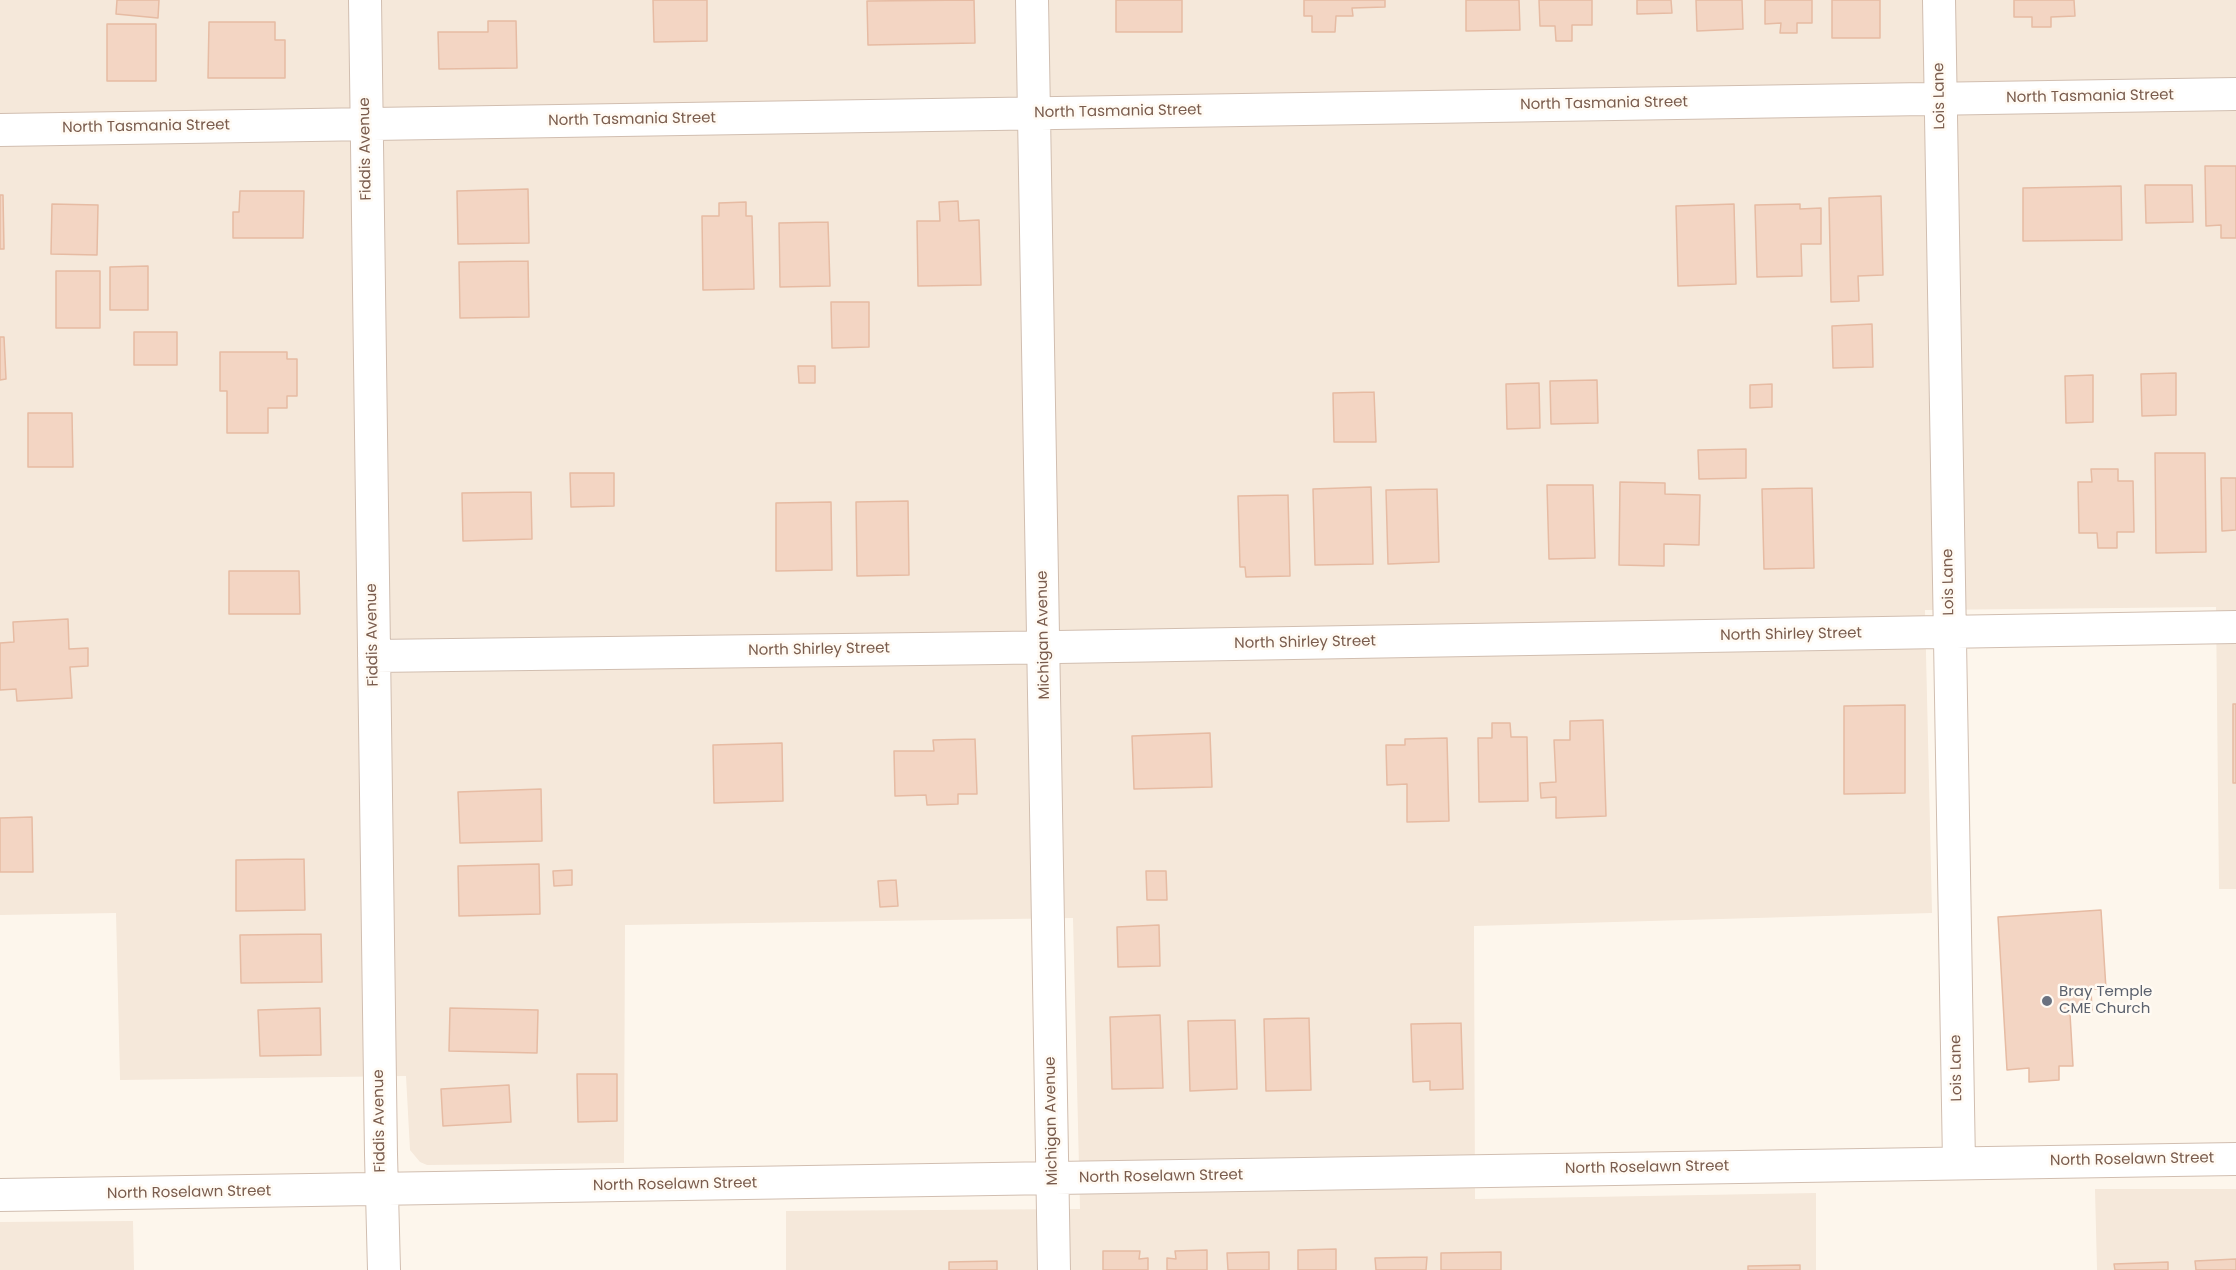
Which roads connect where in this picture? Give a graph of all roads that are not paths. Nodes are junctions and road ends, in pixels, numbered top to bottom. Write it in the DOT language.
graph roads {
  1 [pos="365,0"];
  2 [pos="1032,0"];
  3 [pos="1939,0"];
  4 [pos="2236,94"];
  5 [pos="1941,99"];
  6 [pos="1034,113"];
  7 [pos="366,124"];
  8 [pos="0,130"];
  9 [pos="2236,627"];
  10 [pos="1949,632"];
  11 [pos="1044,647"];
  12 [pos="374,656"];
  13 [pos="2236,1159"];
  14 [pos="1959,1163"];
  15 [pos="1053,1178"];
  16 [pos="381,1190"];
  17 [pos="0,1195"];
  18 [pos="384,1270"];
  19 [pos="1054,1270"];
  1 -- 7 [label="street, Fiddis Avenue"];
  2 -- 6 [label="street, Michigan Avenue"];
  3 -- 5 [label="street, Lois Lane"];
  4 -- 5 [label="street, North Tasmania Street"];
  5 -- 6 [label="street, North Tasmania Street"];
  5 -- 10 [label="street, Lois Lane"];
  6 -- 7 [label="street, North Tasmania Street"];
  6 -- 11 [label="street, Michigan Avenue"];
  7 -- 8 [label="street, North Tasmania Street"];
  7 -- 12 [label="street, Fiddis Avenue"];
  9 -- 10 [label="street, North Shirley Street"];
  10 -- 11 [label="street, North Shirley Street"];
  10 -- 14 [label="street, Lois Lane"];
  11 -- 12 [label="street, North Shirley Street"];
  11 -- 15 [label="street, Michigan Avenue"];
  12 -- 16 [label="street, Fiddis Avenue"];
  13 -- 14 [label="street, North Roselawn Street"];
  14 -- 15 [label="street, North Roselawn Street"];
  15 -- 16 [label="street, North Roselawn Street"];
  15 -- 19 [label="street, Michigan Avenue"];
  16 -- 17 [label="street, North Roselawn Street"];
  16 -- 18 [label="street, Fiddis Avenue"];
}
